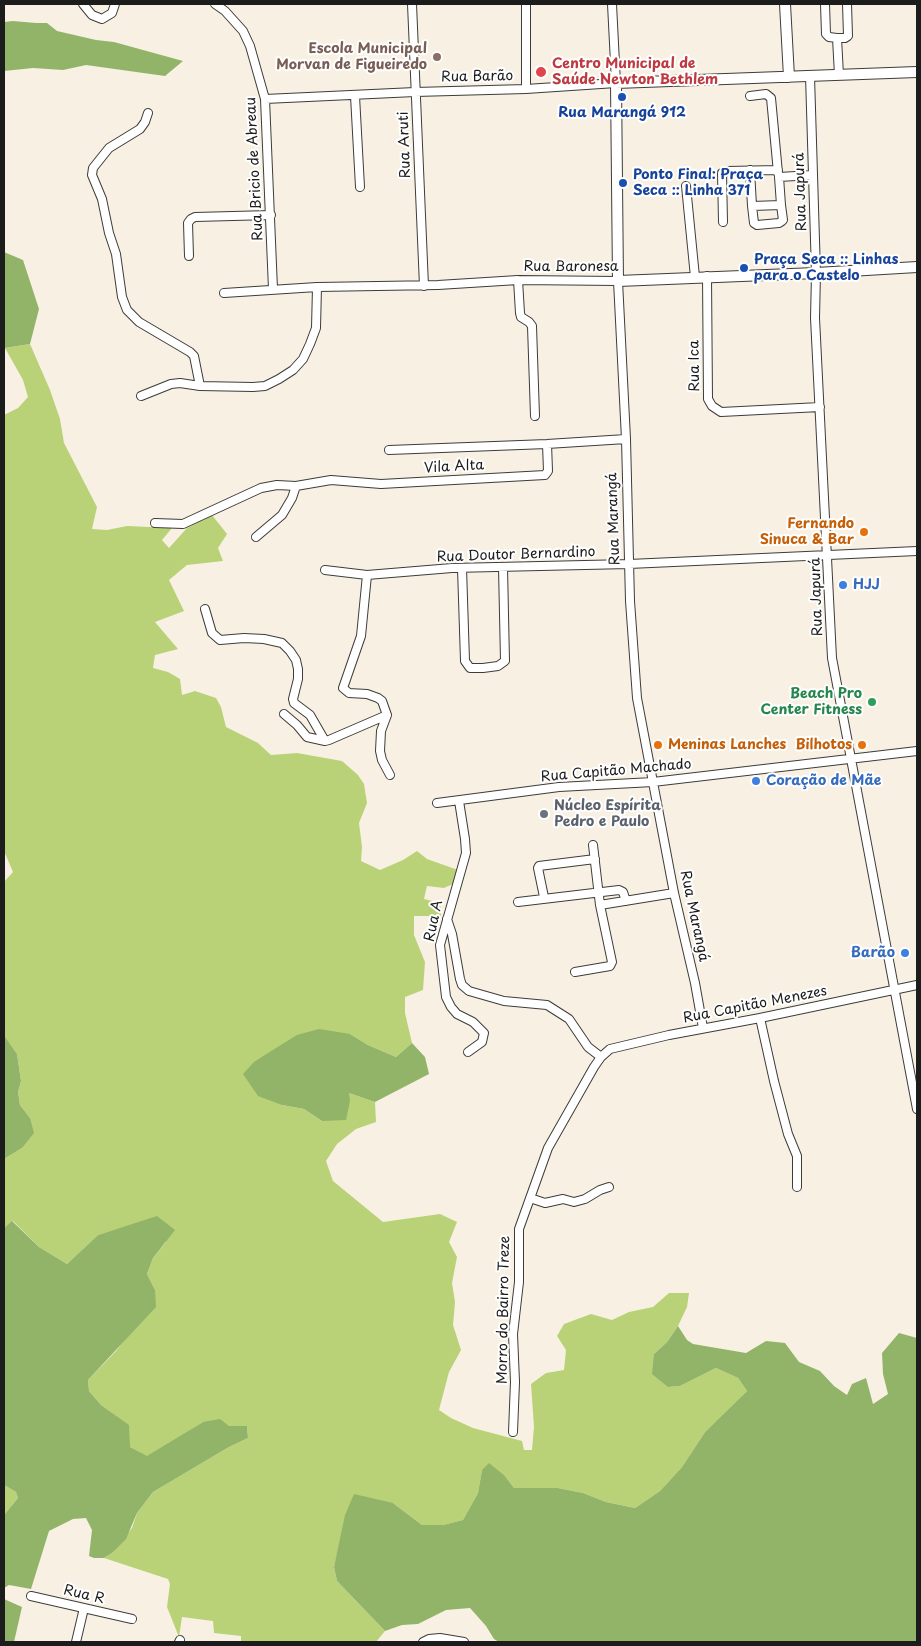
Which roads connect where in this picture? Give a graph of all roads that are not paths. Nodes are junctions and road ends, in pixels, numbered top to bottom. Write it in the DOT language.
graph roads {
  1 [pos="115,4"];
  2 [pos="215,4"];
  3 [pos="412,4"];
  4 [pos="526,4"];
  5 [pos="612,4"];
  6 [pos="785,4"];
  7 [pos="825,4"];
  8 [pos="847,4"];
  9 [pos="85,6"];
  10 [pos="836,38"];
  11 [pos="917,72"];
  12 [pos="839,75"];
  13 [pos="810,76"];
  14 [pos="789,77"];
  15 [pos="616,83"];
  16 [pos="526,89"];
  17 [pos="415,92"];
  18 [pos="355,96"];
  19 [pos="750,96"];
  20 [pos="266,99"];
  21 [pos="148,113"];
  22 [pos="750,170"];
  23 [pos="778,173"];
  24 [pos="813,175"];
  25 [pos="686,186"];
  26 [pos="360,187"];
  27 [pos="781,205"];
  28 [pos="752,206"];
  29 [pos="271,215"];
  30 [pos="723,222"];
  31 [pos="188,256"];
  32 [pos="917,267"];
  33 [pos="816,273"];
  34 [pos="707,276"];
  35 [pos="695,277"];
  36 [pos="518,280"];
  37 [pos="618,281"];
  38 [pos="424,286"];
  39 [pos="317,287"];
  40 [pos="273,289"];
  41 [pos="224,293"];
  42 [pos="200,386"];
  43 [pos="142,396"];
  44 [pos="820,407"];
  45 [pos="535,416"];
  46 [pos="626,439"];
  47 [pos="547,444"];
  48 [pos="389,450"];
  49 [pos="296,486"];
  50 [pos="155,523"];
  51 [pos="256,538"];
  52 [pos="917,551"];
  53 [pos="828,555"];
  54 [pos="629,564"];
  55 [pos="503,567"];
  56 [pos="462,568"];
  57 [pos="325,570"];
  58 [pos="367,575"];
  59 [pos="205,609"];
  60 [pos="284,714"];
  61 [pos="387,715"];
  62 [pos="325,741"];
  63 [pos="917,752"];
  64 [pos="851,758"];
  65 [pos="390,775"];
  66 [pos="653,782"];
  67 [pos="459,802"];
  68 [pos="436,803"];
  69 [pos="593,845"];
  70 [pos="595,859"];
  71 [pos="598,892"];
  72 [pos="674,893"];
  73 [pos="544,897"];
  74 [pos="626,900"];
  75 [pos="518,902"];
  76 [pos="600,905"];
  77 [pos="447,919"];
  78 [pos="575,972"];
  79 [pos="917,985"];
  80 [pos="894,990"];
  81 [pos="760,1018"];
  82 [pos="703,1028"];
  83 [pos="468,1052"];
  84 [pos="601,1057"];
  85 [pos="917,1106"];
  86 [pos="609,1187"];
  87 [pos="797,1188"];
  88 [pos="530,1198"];
  89 [pos="513,1432"];
  90 [pos="31,1596"];
  91 [pos="84,1608"];
  92 [pos="132,1619"];
  93 [pos="76,1642"];
  94 [pos="423,1642"];
  95 [pos="464,1642"];
  1 -- 9 [label="street"];
  2 -- 20 [label="street, Rua Bricio de Abreau"];
  3 -- 17 [label="street, Rua Aruti"];
  4 -- 16 [label="street"];
  5 -- 15 [label="street, Rua Marangá"];
  6 -- 14 [label="street"];
  7 -- 10 [label="street"];
  8 -- 10 [label="street"];
  10 -- 12 [label="street"];
  11 -- 12 [label="street, Rua Barão"];
  12 -- 13 [label="street, Rua Barão"];
  13 -- 14 [label="street, Rua Barão"];
  13 -- 24 [label="street, Rua Japurá"];
  14 -- 15 [label="street, Rua Barão"];
  15 -- 16 [label="street, Rua Barão"];
  15 -- 37 [label="street, Rua Marangá"];
  16 -- 17 [label="street, Rua Barão"];
  17 -- 18 [label="street, Rua Barão"];
  17 -- 38 [label="street, Rua Aruti"];
  18 -- 20 [label="street, Rua Barão"];
  18 -- 26 [label="street"];
  19 -- 23 [label="street"];
  20 -- 29 [label="street, Rua Bricio de Abreau"];
  21 -- 42 [label="street"];
  22 -- 23 [label="street"];
  22 -- 28 [label="street"];
  22 -- 30 [label="street"];
  23 -- 24 [label="street"];
  23 -- 27 [label="street"];
  24 -- 33 [label="street, Rua Japurá"];
  25 -- 35 [label="street"];
  27 -- 28 [label="street"];
  27 -- 28 [label="street"];
  29 -- 31 [label="street"];
  29 -- 40 [label="street, Rua Bricio de Abreau"];
  32 -- 33 [label="street, Rua Baronesa"];
  33 -- 34 [label="street, Rua Baronesa"];
  33 -- 44 [label="street, Rua Japurá"];
  34 -- 35 [label="street, Rua Baronesa"];
  34 -- 44 [label="street, Rua Ica"];
  35 -- 37 [label="street, Rua Baronesa"];
  36 -- 37 [label="street, Rua Baronesa"];
  36 -- 38 [label="street, Rua Baronesa"];
  36 -- 45 [label="street"];
  37 -- 46 [label="street, Rua Marangá"];
  38 -- 39 [label="street, Rua Baronesa"];
  39 -- 40 [label="street, Rua Baronesa"];
  39 -- 42 [label="street"];
  40 -- 41 [label="street, Rua Baronesa"];
  42 -- 43 [label="street"];
  44 -- 53 [label="street, Rua Japurá"];
  46 -- 47 [label="street, Vila Alta"];
  46 -- 54 [label="street, Rua Marangá"];
  47 -- 48 [label="street, Vila Alta"];
  47 -- 49 [label="street, Vila Alta"];
  49 -- 50 [label="street"];
  49 -- 51 [label="street"];
  52 -- 53 [label="street, Rua Doutor Bernardino"];
  53 -- 54 [label="street, Rua Doutor Bernardino"];
  53 -- 64 [label="street, Rua Japurá"];
  54 -- 55 [label="street, Rua Doutor Bernardino"];
  54 -- 66 [label="street, Rua Marangá"];
  55 -- 56 [label="street, Rua Doutor Bernardino"];
  55 -- 56 [label="street"];
  56 -- 58 [label="street, Rua Doutor Bernardino"];
  57 -- 58 [label="street, Rua Doutor Bernardino"];
  58 -- 61 [label="street"];
  59 -- 62 [label="street"];
  60 -- 62 [label="street"];
  61 -- 62 [label="street"];
  61 -- 65 [label="street"];
  63 -- 64 [label="street, Rua Capitão Machado"];
  64 -- 66 [label="street, Rua Capitão Machado"];
  64 -- 80 [label="street, Rua Japurá"];
  66 -- 67 [label="street, Rua Capitão Machado"];
  66 -- 72 [label="street, Rua Marangá"];
  67 -- 68 [label="street, Rua Capitão Machado"];
  67 -- 77 [label="street, Rua A"];
  69 -- 70 [label="street"];
  70 -- 71 [label="street"];
  70 -- 73 [label="street"];
  71 -- 73 [label="street"];
  71 -- 74 [label="street"];
  71 -- 76 [label="street"];
  72 -- 74 [label="street"];
  72 -- 82 [label="street, Rua Marangá"];
  73 -- 75 [label="street"];
  74 -- 76 [label="street"];
  76 -- 78 [label="street"];
  77 -- 83 [label="street, Rua A"];
  77 -- 84 [label="street"];
  79 -- 80 [label="street, Rua Capitão Menezes"];
  80 -- 81 [label="street, Rua Capitão Menezes"];
  80 -- 85 [label="street, Rua Japurá"];
  81 -- 82 [label="street, Rua Capitão Menezes"];
  81 -- 87 [label="street"];
  82 -- 84 [label="street, Rua Capitão Menezes"];
  84 -- 88 [label="street, Morro do Bairro Treze"];
  86 -- 88 [label="street"];
  88 -- 89 [label="street, Morro do Bairro Treze"];
  90 -- 91 [label="street, Rua R"];
  91 -- 92 [label="street, Rua R"];
  91 -- 93 [label="street"];
  94 -- 95 [label="street"];
}
